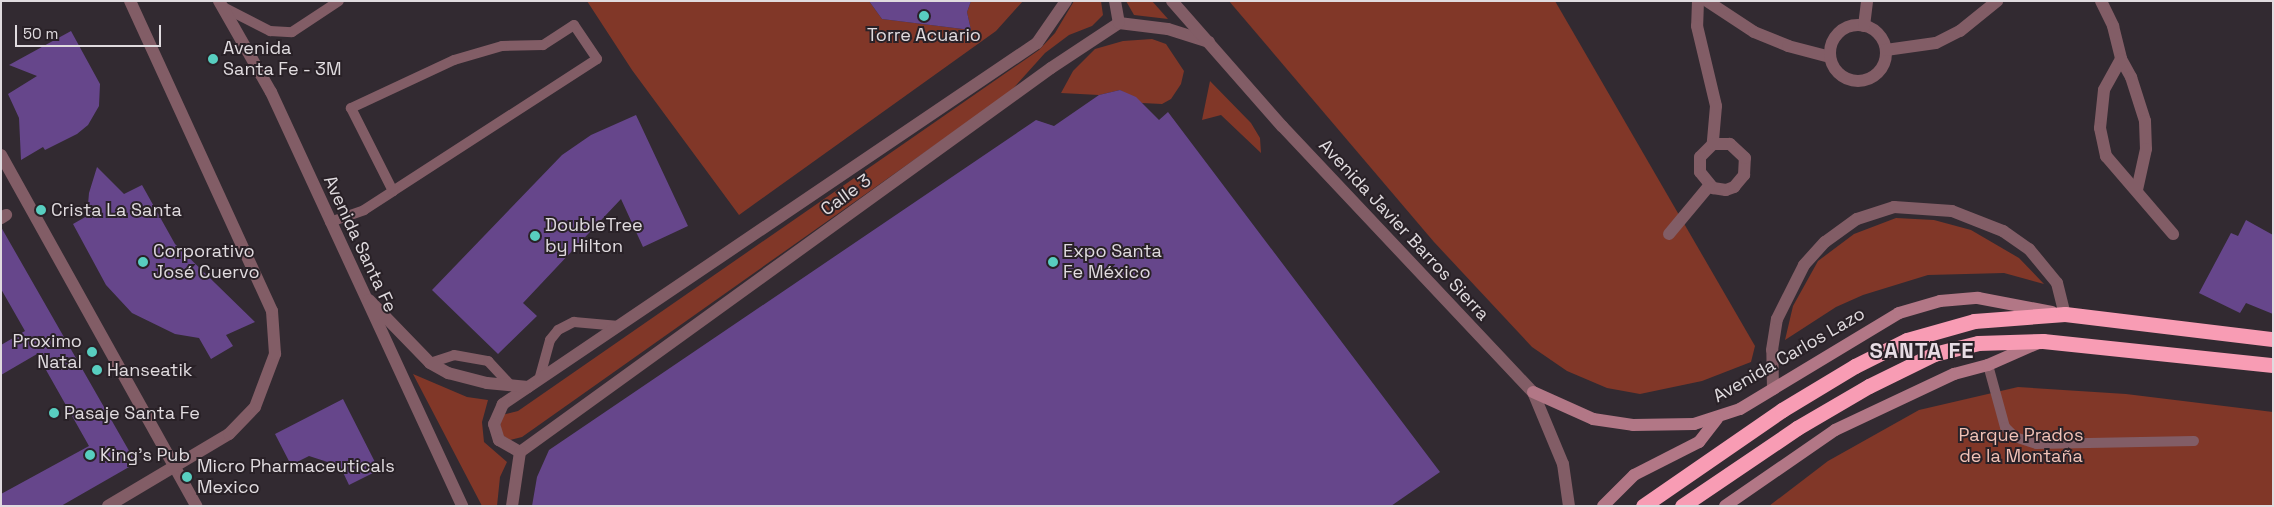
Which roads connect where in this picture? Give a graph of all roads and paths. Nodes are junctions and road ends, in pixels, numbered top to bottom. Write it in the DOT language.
graph roads {
  1 [pos="130,1"];
  2 [pos="339,1"];
  3 [pos="1066,1"];
  4 [pos="1115,1"];
  5 [pos="1172,1"];
  6 [pos="1698,1"];
  7 [pos="1707,1"];
  8 [pos="1867,1"];
  9 [pos="1997,1"];
  10 [pos="2101,1"];
  11 [pos="220,4"];
  12 [pos="1119,23"];
  13 [pos="1864,26"];
  14 [pos="1208,42"];
  15 [pos="1886,50"];
  16 [pos="1830,57"];
  17 [pos="2121,59"];
  18 [pos="1713,144"];
  19 [pos="1,155"];
  20 [pos="1709,186"];
  21 [pos="2137,190"];
  22 [pos="393,191"];
  23 [pos="330,222"];
  24 [pos="1669,234"];
  25 [pos="2172,234"];
  26 [pos="362,293"];
  27 [pos="2065,314"];
  28 [pos="619,326"];
  29 [pos="2273,339"];
  30 [pos="2043,341"];
  31 [pos="430,363"];
  32 [pos="1988,365"];
  33 [pos="2273,365"];
  34 [pos="539,380"];
  35 [pos="511,386"];
  36 [pos="528,387"];
  37 [pos="1773,390"];
  38 [pos="1533,392"];
  39 [pos="1717,419"];
  40 [pos="2194,441"];
  41 [pos="520,452"];
  42 [pos="174,466"];
  43 [pos="108,506"];
  44 [pos="196,506"];
  45 [pos="462,506"];
  46 [pos="512,506"];
  47 [pos="1569,506"];
  48 [pos="1603,506"];
  49 [pos="1643,506"];
  50 [pos="1682,506"];
  51 [pos="1725,506"];
  1 -- 42 [label="street"];
  2 -- 11 [label="lane"];
  3 -- 28 [label="street, Calle 3"];
  4 -- 12 [label="street"];
  5 -- 14 [label="street, Avenida Javier Barros Sierra"];
  6 -- 18 [label="street"];
  7 -- 16 [label="street"];
  8 -- 13 [label="street"];
  9 -- 15 [label="street"];
  10 -- 17 [label="street"];
  11 -- 23 [label="street, Avenida Santa Fe"];
  12 -- 14 [label="street"];
  12 -- 41 [label="street, Calle 3"];
  13 -- 15 [label="street"];
  13 -- 16 [label="street"];
  14 -- 38 [label="street, Avenida Javier Barros Sierra"];
  15 -- 16 [label="street"];
  17 -- 21 [label="street"];
  17 -- 21 [label="street"];
  18 -- 20 [label="street"];
  18 -- 20 [label="street"];
  19 -- 42 [label="street"];
  20 -- 24 [label="street"];
  21 -- 25 [label="street"];
  22 -- 22 [label="lane"];
  22 -- 23 [label="lane"];
  23 -- 26 [label="street, Avenida Santa Fe"];
  26 -- 31 [label="street"];
  26 -- 45 [label="street, Avenida Santa Fe"];
  27 -- 29 [label="highway, Avenida Carlos Lazo"];
  27 -- 37 [label="main road, Avenida Carlos Lazo"];
  27 -- 37 [label="street"];
  27 -- 49 [label="highway, Avenida Carlos Lazo"];
  28 -- 34 [label="street, Calle 3"];
  28 -- 34 [label="lane"];
  30 -- 32 [label="main road"];
  30 -- 33 [label="highway"];
  30 -- 50 [label="highway"];
  31 -- 35 [label="street"];
  31 -- 35 [label="lane"];
  32 -- 40 [label="lane"];
  32 -- 51 [label="main road"];
  34 -- 36 [label="street, Calle 3"];
  35 -- 36 [label="street"];
  36 -- 41 [label="street, Calle 3"];
  37 -- 39 [label="main road, Avenida Carlos Lazo"];
  38 -- 39 [label="main road, Avenida Carlos Lazo"];
  38 -- 47 [label="street, Avenida Javier Barros Sierra"];
  39 -- 48 [label="main road"];
  41 -- 46 [label="street"];
  42 -- 43 [label="street"];
  42 -- 44 [label="street"];
}
